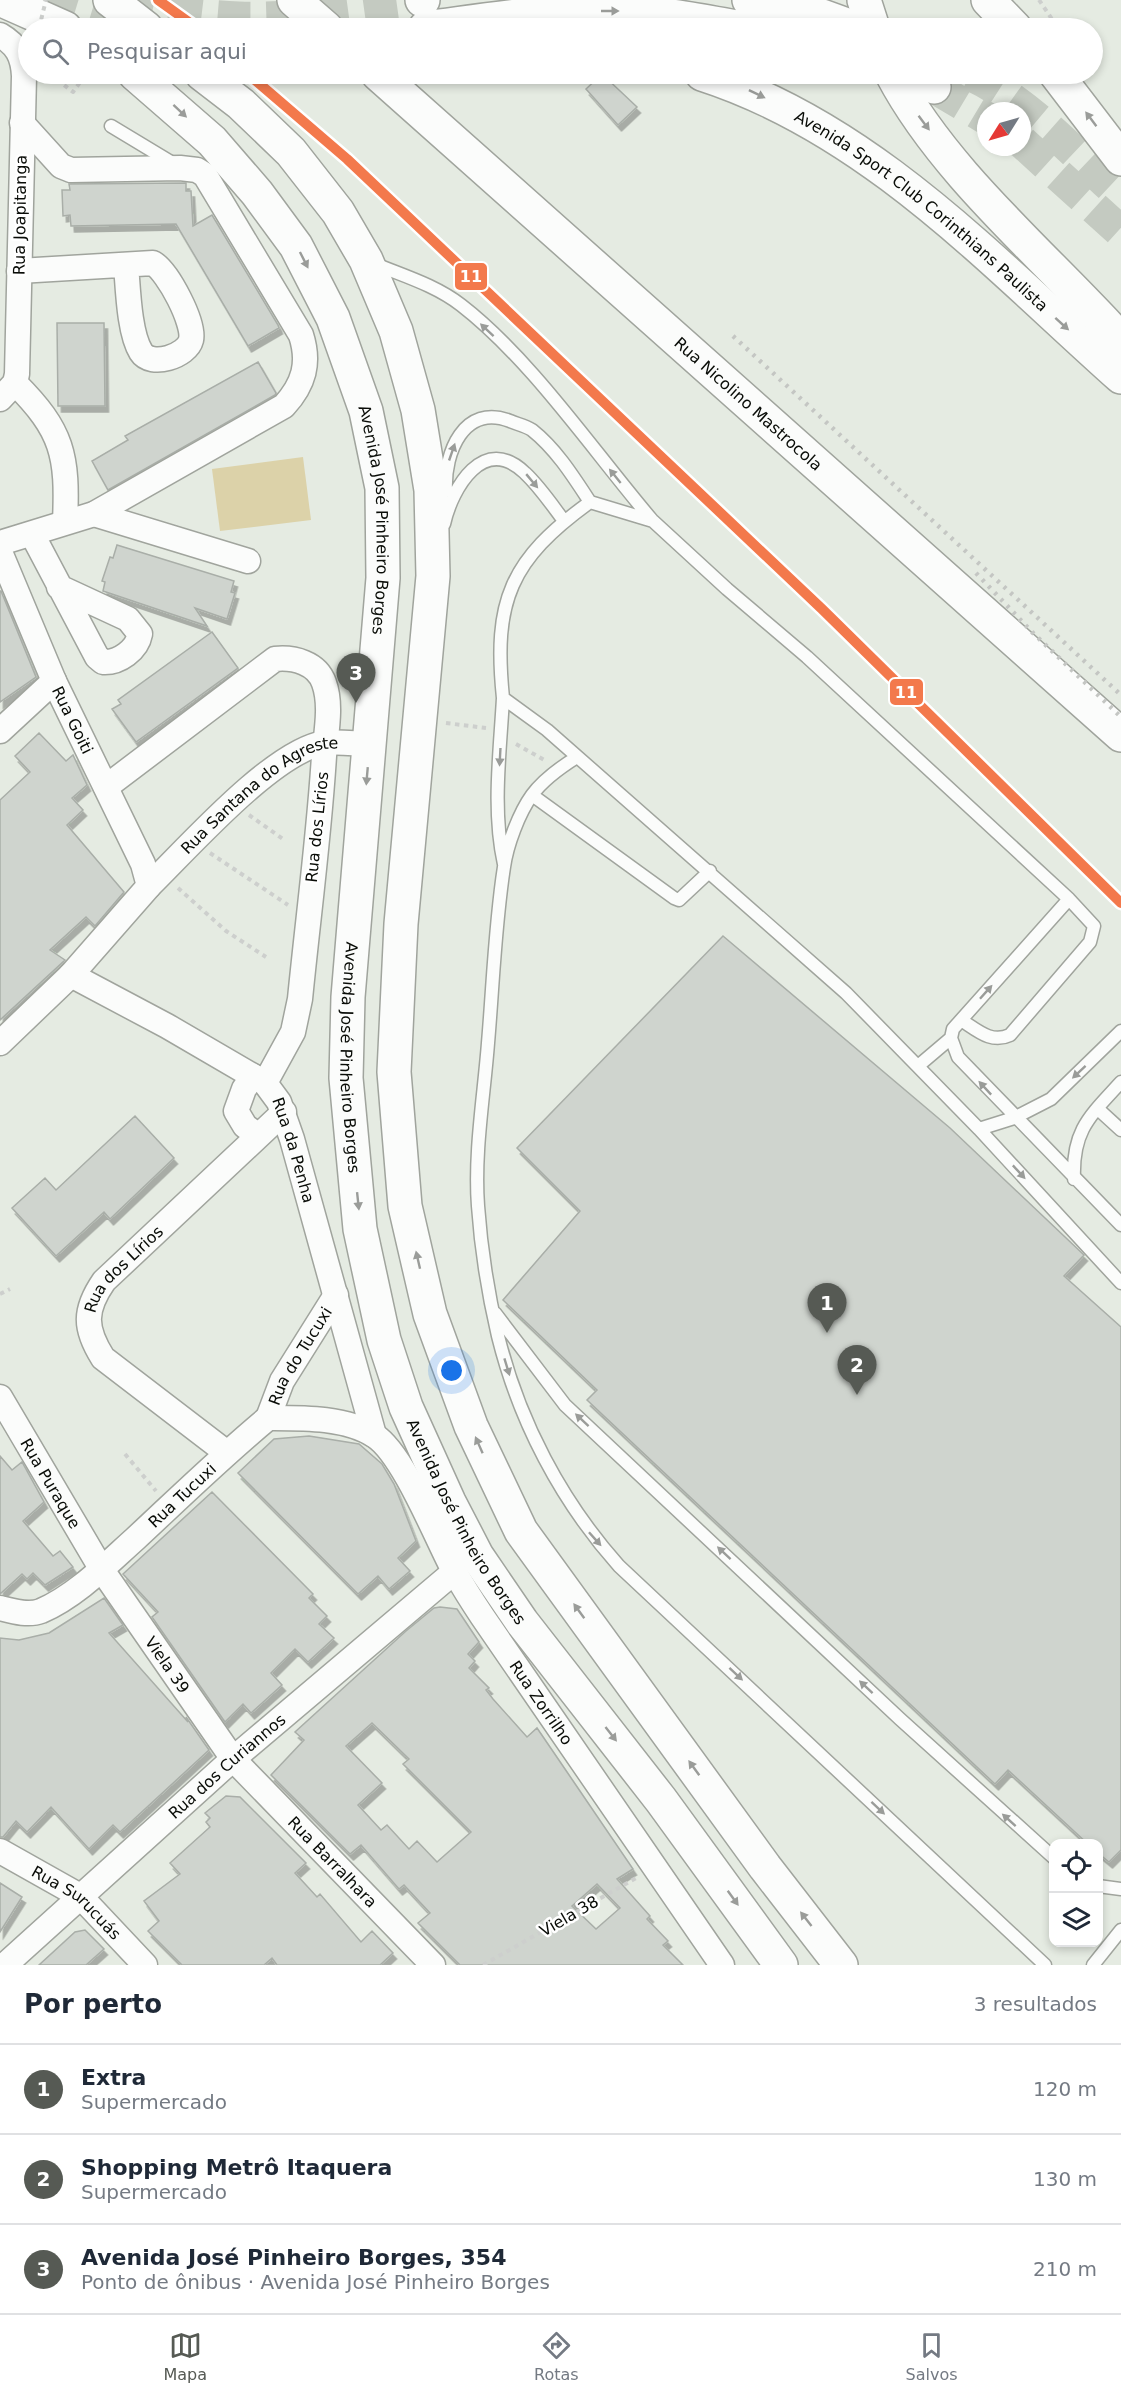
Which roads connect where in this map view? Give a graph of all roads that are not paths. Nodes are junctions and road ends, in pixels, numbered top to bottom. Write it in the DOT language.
graph roads {
  1 [pos="2,0"];
  2 [pos="110,0"];
  3 [pos="294,0"];
  4 [pos="749,0"];
  5 [pos="864,0"];
  6 [pos="988,0"];
  7 [pos="1007,0"];
  8 [pos="510,17"];
  9 [pos="42,18"];
  10 [pos="133,18"];
  11 [pos="315,18"];
  12 [pos="502,18"];
  13 [pos="682,18"];
  14 [pos="828,18"];
  15 [pos="870,18"];
  16 [pos="1005,18"];
  17 [pos="1019,18"];
  18 [pos="0,35"];
  19 [pos="18,51"];
  20 [pos="24,84"];
  21 [pos="146,84"];
  22 [pos="215,84"];
  23 [pos="389,84"];
  24 [pos="734,84"];
  25 [pos="898,84"];
  26 [pos="925,84"];
  27 [pos="1063,84"];
  28 [pos="934,87"];
  29 [pos="22,123"];
  30 [pos="111,126"];
  31 [pos="1121,159"];
  32 [pos="180,168"];
  33 [pos="366,260"];
  34 [pos="126,265"];
  35 [pos="19,271"];
  36 [pos="1111,329"];
  37 [pos="1121,377"];
  38 [pos="8,391"];
  39 [pos="590,502"];
  40 [pos="447,509"];
  41 [pos="94,514"];
  42 [pos="564,521"];
  43 [pos="653,521"];
  44 [pos="65,522"];
  45 [pos="32,534"];
  46 [pos="0,543"];
  47 [pos="0,552"];
  48 [pos="248,561"];
  49 [pos="433,576"];
  50 [pos="59,587"];
  51 [pos="54,681"];
  52 [pos="503,698"];
  53 [pos="0,731"];
  54 [pos="1121,735"];
  55 [pos="325,743"];
  56 [pos="370,744"];
  57 [pos="577,757"];
  58 [pos="106,787"];
  59 [pos="532,795"];
  60 [pos="504,864"];
  61 [pos="710,872"];
  62 [pos="155,880"];
  63 [pos="1069,899"];
  64 [pos="71,975"];
  65 [pos="961,1020"];
  66 [pos="1121,1031"];
  67 [pos="951,1038"];
  68 [pos="0,1043"];
  69 [pos="918,1066"];
  70 [pos="259,1079"];
  71 [pos="1121,1082"];
  72 [pos="1098,1109"];
  73 [pos="284,1112"];
  74 [pos="1014,1118"];
  75 [pos="979,1129"];
  76 [pos="1121,1130"];
  77 [pos="257,1135"];
  78 [pos="1074,1179"];
  79 [pos="1121,1225"];
  80 [pos="1121,1283"];
  81 [pos="336,1295"];
  82 [pos="493,1310"];
  83 [pos="0,1397"];
  84 [pos="268,1418"];
  85 [pos="374,1435"];
  86 [pos="227,1453"];
  87 [pos="102,1570"];
  88 [pos="454,1572"];
  89 [pos="0,1608"];
  90 [pos="233,1760"];
  91 [pos="715,1798"];
  92 [pos="662,1800"];
  93 [pos="0,1851"];
  94 [pos="1049,1854"];
  95 [pos="710,1867"];
  96 [pos="765,1867"];
  97 [pos="1103,1887"];
  98 [pos="1121,1889"];
  99 [pos="80,1896"];
  100 [pos="1121,1930"];
  101 [pos="4,1965"];
  102 [pos="145,1965"];
  103 [pos="434,1965"];
  104 [pos="722,1965"];
  105 [pos="781,1965"];
  106 [pos="842,1965"];
  107 [pos="1046,1965"];
  108 [pos="1093,1965"];
  1 -- 9 [label="main road"];
  2 -- 10 [label="main road"];
  3 -- 11 [label="main road"];
  4 -- 14 [label="main road"];
  5 -- 15 [label="main road"];
  6 -- 16 [label="main road"];
  7 -- 17 [label="main road"];
  8 -- 12 [label="main road"];
  8 -- 13 [label="main road, one-way"];
  18 -- 19 [label="street, Rua Joapitanga"];
  20 -- 29 [label="street, Rua Joapitanga"];
  21 -- 56 [label="main road, Avenida José Pinheiro Borges, one-way"];
  22 -- 33 [label="main road"];
  23 -- 54 [label="main road, Rua Nicolino Mastrocola"];
  24 -- 37 [label="main road, Avenida Sport Club Corinthians Paulista, one-way"];
  25 -- 36 [label="main road, one-way"];
  26 -- 28 [label="main road"];
  31 -- 27 [label="main road, one-way"];
  29 -- 32 [label="street"];
  29 -- 35 [label="street, Rua Joapitanga"];
  30 -- 32 [label="lane"];
  32 -- 41 [label="street"];
  43 -- 33 [label="lane, one-way"];
  33 -- 49 [label="main road"];
  34 -- 35 [label="street"];
  35 -- 38 [label="street, Rua Joapitanga"];
  38 -- 44 [label="street"];
  40 -- 39 [label="lane, one-way"];
  39 -- 42 [label="lane"];
  39 -- 43 [label="lane"];
  40 -- 42 [label="lane, one-way"];
  40 -- 49 [label="lane"];
  41 -- 44 [label="street"];
  41 -- 48 [label="street"];
  42 -- 52 [label="lane"];
  43 -- 63 [label="lane"];
  44 -- 45 [label="street"];
  45 -- 46 [label="street"];
  45 -- 50 [label="street"];
  47 -- 51 [label="street, Rua Goiti"];
  91 -- 49 [label="main road, one-way"];
  51 -- 53 [label="street"];
  51 -- 58 [label="street, Rua Goiti"];
  52 -- 57 [label="lane"];
  52 -- 60 [label="lane, one-way"];
  55 -- 56 [label="street, Rua Santana do Agreste"];
  55 -- 58 [label="street, Rua dos Lírios"];
  55 -- 62 [label="street, Rua Santana do Agreste"];
  55 -- 70 [label="street, Rua dos Lírios"];
  56 -- 92 [label="main road, Avenida José Pinheiro Borges, one-way"];
  57 -- 59 [label="lane"];
  57 -- 61 [label="lane"];
  58 -- 62 [label="street, Rua Goiti"];
  59 -- 60 [label="lane"];
  59 -- 61 [label="lane"];
  60 -- 82 [label="lane"];
  61 -- 69 [label="lane"];
  62 -- 64 [label="street"];
  65 -- 63 [label="lane, one-way"];
  63 -- 65 [label="lane"];
  64 -- 68 [label="street"];
  64 -- 70 [label="street, Rua da Penha"];
  65 -- 67 [label="lane"];
  66 -- 74 [label="lane, one-way"];
  67 -- 69 [label="lane"];
  74 -- 67 [label="lane, one-way"];
  69 -- 75 [label="lane"];
  70 -- 73 [label="street, Rua da Penha"];
  70 -- 77 [label="street, Rua dos Lírios"];
  71 -- 72 [label="lane"];
  72 -- 76 [label="lane"];
  72 -- 78 [label="lane"];
  73 -- 77 [label="street, Rua dos Lírios"];
  73 -- 81 [label="street, Rua da Penha"];
  74 -- 75 [label="lane"];
  74 -- 78 [label="lane"];
  75 -- 80 [label="lane, one-way"];
  77 -- 86 [label="street, Rua dos Lírios"];
  78 -- 79 [label="lane"];
  81 -- 84 [label="street, Rua do Tucuxi"];
  81 -- 85 [label="street, Rua da Penha"];
  94 -- 82 [label="lane, one-way"];
  82 -- 107 [label="lane, one-way"];
  83 -- 87 [label="street, Rua Puraque"];
  84 -- 85 [label="street"];
  84 -- 86 [label="street, Rua Tucuxi"];
  85 -- 88 [label="street, Rua Zorrilho"];
  86 -- 87 [label="street, Rua Tucuxi"];
  87 -- 89 [label="street, Rua Tucuxi"];
  87 -- 90 [label="street, Viela 39"];
  88 -- 90 [label="street, Rua dos Curiannos"];
  88 -- 104 [label="street, Rua Zorrilho"];
  90 -- 99 [label="street, Rua dos Curiannos"];
  90 -- 103 [label="street, Rua Barralhara"];
  91 -- 92 [label="main road"];
  91 -- 96 [label="main road"];
  92 -- 95 [label="main road, Avenida José Pinheiro Borges"];
  93 -- 99 [label="street, Rua Surucuás"];
  95 -- 96 [label="main road"];
  95 -- 105 [label="main road, Avenida José Pinheiro Borges, one-way"];
  106 -- 96 [label="main road, one-way"];
  97 -- 98 [label="lane"];
  99 -- 101 [label="street, Rua dos Curiannos"];
  99 -- 102 [label="street, Rua Surucuás"];
  100 -- 108 [label="lane"];
}
